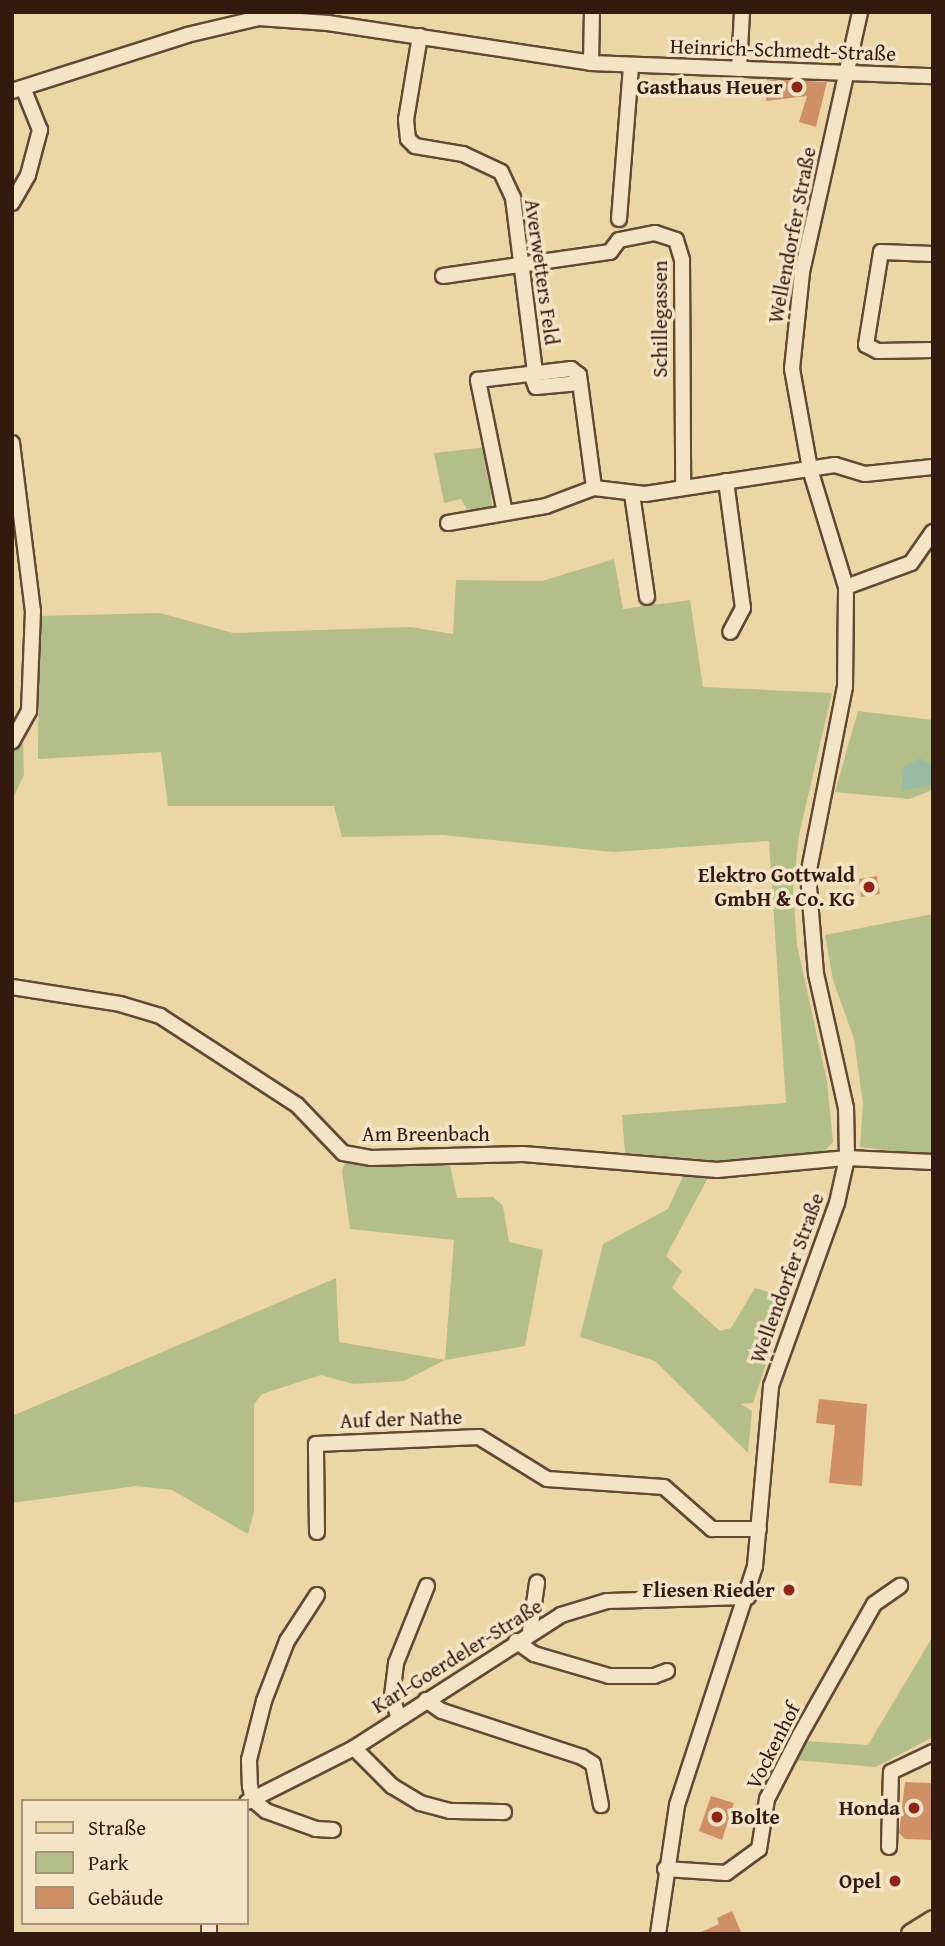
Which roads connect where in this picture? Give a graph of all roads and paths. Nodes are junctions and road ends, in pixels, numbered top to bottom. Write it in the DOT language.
graph roads {
  1 [pos="593,12"];
  2 [pos="742,12"];
  3 [pos="860,12"];
  4 [pos="420,36"];
  5 [pos="591,63"];
  6 [pos="631,65"];
  7 [pos="739,69"];
  8 [pos="848,74"];
  9 [pos="933,76"];
  10 [pos="18,91"];
  11 [pos="12,203"];
  12 [pos="619,219"];
  13 [pos="933,254"];
  14 [pos="522,265"];
  15 [pos="443,276"];
  16 [pos="933,350"];
  17 [pos="533,373"];
  18 [pos="12,443"];
  19 [pos="933,467"];
  20 [pos="810,469"];
  21 [pos="726,481"];
  22 [pos="594,488"];
  23 [pos="683,488"];
  24 [pos="632,494"];
  25 [pos="505,513"];
  26 [pos="448,523"];
  27 [pos="933,532"];
  28 [pos="846,587"];
  29 [pos="647,597"];
  30 [pos="730,632"];
  31 [pos="12,742"];
  32 [pos="12,987"];
  33 [pos="847,1158"];
  34 [pos="933,1162"];
  35 [pos="760,1529"];
  36 [pos="317,1532"];
  37 [pos="537,1583"];
  38 [pos="428,1586"];
  39 [pos="900,1586"];
  40 [pos="317,1595"];
  41 [pos="748,1597"];
  42 [pos="530,1631"];
  43 [pos="516,1642"];
  44 [pos="667,1671"];
  45 [pos="426,1700"];
  46 [pos="398,1716"];
  47 [pos="354,1748"];
  48 [pos="933,1752"];
  49 [pos="250,1801"];
  50 [pos="601,1805"];
  51 [pos="504,1812"];
  52 [pos="333,1830"];
  53 [pos="889,1847"];
  54 [pos="665,1869"];
  55 [pos="933,1920"];
  56 [pos="657,1934"];
  57 [pos="911,1934"];
  1 -- 5 [label="street"];
  2 -- 7 [label="street"];
  3 -- 8 [label="street, Wellendorfer Straße"];
  4 -- 5 [label="street, Heinrich-Schmedt-Straße"];
  4 -- 10 [label="street, Heinrich-Schmedt-Straße"];
  4 -- 14 [label="street, Averwetters Feld"];
  5 -- 6 [label="street, Heinrich-Schmedt-Straße"];
  6 -- 7 [label="street, Heinrich-Schmedt-Straße"];
  6 -- 12 [label="street"];
  7 -- 8 [label="street, Heinrich-Schmedt-Straße"];
  8 -- 9 [label="street, Heinrich-Schmedt-Straße"];
  8 -- 20 [label="street, Wellendorfer Straße"];
  10 -- 11 [label="street"];
  13 -- 16 [label="street"];
  14 -- 15 [label="street, Schillegassen"];
  14 -- 17 [label="street, Averwetters Feld"];
  14 -- 23 [label="street, Schillegassen"];
  17 -- 22 [label="street, Averwetters Feld"];
  17 -- 25 [label="street"];
  18 -- 31 [label="street"];
  19 -- 20 [label="street"];
  20 -- 21 [label="street"];
  20 -- 28 [label="street, Wellendorfer Straße"];
  21 -- 23 [label="street"];
  21 -- 30 [label="street"];
  22 -- 24 [label="street"];
  22 -- 25 [label="street"];
  23 -- 24 [label="street"];
  24 -- 29 [label="street"];
  25 -- 26 [label="street"];
  27 -- 28 [label="street"];
  28 -- 33 [label="street, Wellendorfer Straße"];
  32 -- 33 [label="street, Am Breenbach"];
  33 -- 34 [label="street, Am Breenbach"];
  33 -- 35 [label="street, Wellendorfer Straße"];
  35 -- 36 [label="street, Auf der Nathe"];
  35 -- 41 [label="street, Wellendorfer Straße"];
  37 -- 42 [label="street"];
  38 -- 46 [label="street"];
  39 -- 54 [label="street, Vockenhof"];
  40 -- 49 [label="street"];
  41 -- 42 [label="street, Karl-Goerdeler-Straße"];
  41 -- 54 [label="street, Wellendorfer Straße"];
  42 -- 43 [label="street, Karl-Goerdeler-Straße"];
  43 -- 44 [label="street"];
  43 -- 45 [label="street, Karl-Goerdeler-Straße"];
  45 -- 46 [label="street, Karl-Goerdeler-Straße"];
  45 -- 50 [label="street"];
  46 -- 47 [label="street, Karl-Goerdeler-Straße"];
  47 -- 49 [label="street, Karl-Goerdeler-Straße"];
  47 -- 51 [label="street"];
  48 -- 53 [label="street"];
  49 -- 52 [label="street"];
  54 -- 56 [label="street, Wellendorfer Straße"];
  55 -- 57 [label="main road"];
}
